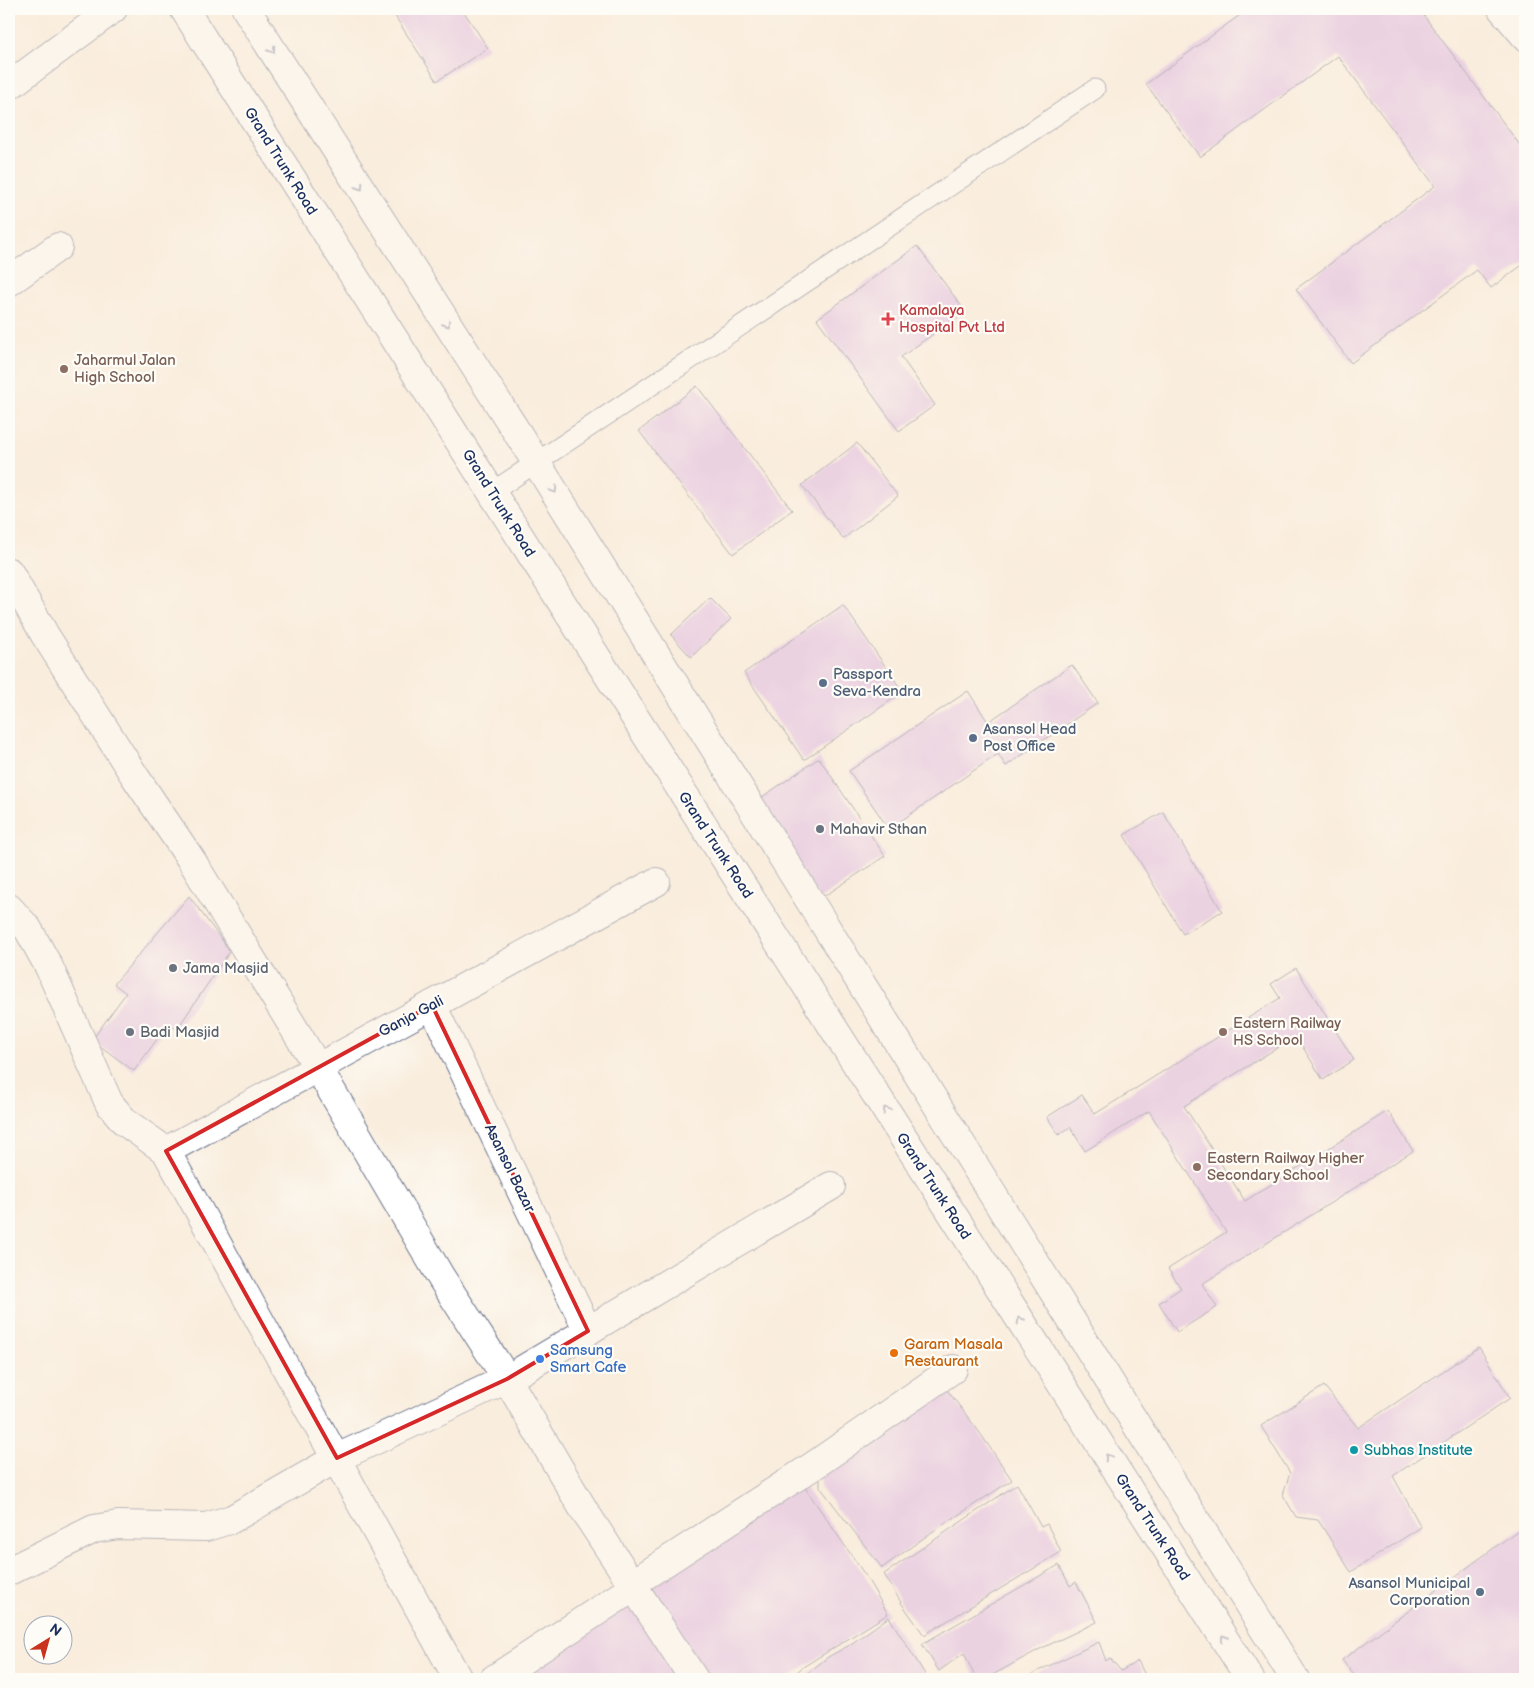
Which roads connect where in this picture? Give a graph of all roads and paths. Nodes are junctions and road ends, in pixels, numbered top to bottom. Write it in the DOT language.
graph roads {
  1 [pos="113,9"];
  2 [pos="184,9"];
  3 [pos="246,9"];
  4 [pos="1502,9"];
  5 [pos="1525,36"];
  6 [pos="9,86"];
  7 [pos="1095,89"];
  8 [pos="58,247"];
  9 [pos="9,282"];
  10 [pos="536,462"];
  11 [pos="492,492"];
  12 [pos="9,572"];
  13 [pos="656,882"];
  14 [pos="9,908"];
  15 [pos="432,1005"];
  16 [pos="317,1066"];
  17 [pos="166,1151"];
  18 [pos="830,1186"];
  19 [pos="588,1331"];
  20 [pos="953,1369"];
  21 [pos="507,1378"];
  22 [pos="337,1458"];
  23 [pos="9,1571"];
  24 [pos="634,1586"];
  25 [pos="458,1679"];
  26 [pos="494,1679"];
  27 [pos="694,1679"];
  28 [pos="1250,1679"];
  29 [pos="1295,1679"];
  1 -- 6 [label="street"];
  2 -- 11 [label="street, Grand Trunk Road"];
  3 -- 10 [label="street, one-way"];
  4 -- 5 [label="street"];
  7 -- 10 [label="lane"];
  8 -- 9 [label="street"];
  10 -- 11 [label="lane"];
  10 -- 29 [label="street, one-way"];
  28 -- 11 [label="street, Grand Trunk Road, one-way"];
  12 -- 16 [label="street"];
  13 -- 15 [label="street, Ganja Gali"];
  14 -- 17 [label="street"];
  15 -- 16 [label="street, Ganja Gali"];
  15 -- 19 [label="street, Asansol Bazar"];
  16 -- 17 [label="street, Ganja Gali"];
  16 -- 21 [label="street"];
  17 -- 22 [label="street"];
  18 -- 19 [label="street"];
  19 -- 21 [label="street"];
  20 -- 24 [label="street"];
  21 -- 22 [label="street"];
  21 -- 24 [label="street"];
  22 -- 23 [label="street"];
  22 -- 25 [label="street"];
  24 -- 26 [label="street"];
  24 -- 27 [label="street"];
}
